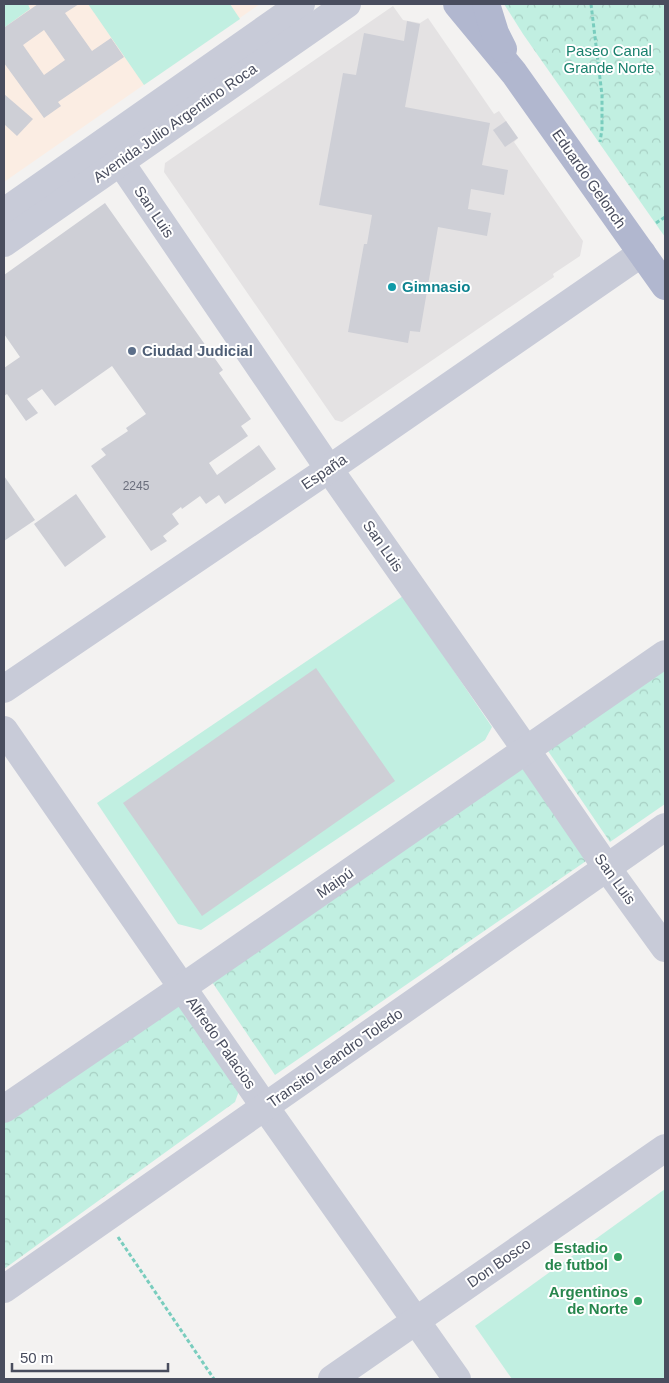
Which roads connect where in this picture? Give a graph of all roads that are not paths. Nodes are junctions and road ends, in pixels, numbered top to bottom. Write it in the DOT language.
graph roads {
  1 [pos="302,4"];
  2 [pos="347,4"];
  3 [pos="457,4"];
  4 [pos="486,4"];
  5 [pos="514,73"];
  6 [pos="113,152"];
  7 [pos="4,212"];
  8 [pos="4,243"];
  9 [pos="642,253"];
  10 [pos="665,286"];
  11 [pos="329,469"];
  12 [pos="665,654"];
  13 [pos="4,689"];
  14 [pos="4,730"];
  15 [pos="527,751"];
  16 [pos="665,827"];
  17 [pos="607,868"];
  18 [pos="665,948"];
  19 [pos="183,987"];
  20 [pos="265,1107"];
  21 [pos="4,1109"];
  22 [pos="665,1148"];
  23 [pos="4,1289"];
  24 [pos="416,1321"];
  25 [pos="332,1379"];
  26 [pos="458,1379"];
  1 -- 6 [label="street, Avenida Julio Argentino Roca"];
  2 -- 6 [label="street, Avenida Julio Argentino Roca"];
  3 -- 5 [label="main road, Eduardo Gelonch"];
  4 -- 5 [label="main road, Eduardo Gelonch"];
  5 -- 9 [label="main road, Eduardo Gelonch"];
  6 -- 7 [label="street, Avenida Julio Argentino Roca"];
  6 -- 8 [label="street, Avenida Julio Argentino Roca"];
  6 -- 11 [label="street, San Luis"];
  9 -- 10 [label="main road, Eduardo Gelonch"];
  9 -- 11 [label="street, España"];
  11 -- 13 [label="street, España"];
  11 -- 15 [label="street, San Luis"];
  12 -- 15 [label="street, Maipú"];
  14 -- 19 [label="street, Alfredo Palacios"];
  15 -- 17 [label="street, San Luis"];
  15 -- 19 [label="street, Maipú"];
  16 -- 17 [label="street, Transito Leandro Toledo"];
  17 -- 18 [label="street, San Luis"];
  17 -- 20 [label="street, Transito Leandro Toledo"];
  19 -- 20 [label="street, Alfredo Palacios"];
  19 -- 21 [label="street, Maipú"];
  20 -- 23 [label="street, Transito Leandro Toledo"];
  20 -- 24 [label="street, Alfredo Palacios"];
  22 -- 24 [label="street, Don Bosco"];
  24 -- 25 [label="street, Don Bosco"];
  24 -- 26 [label="street, Alfredo Palacios"];
}
